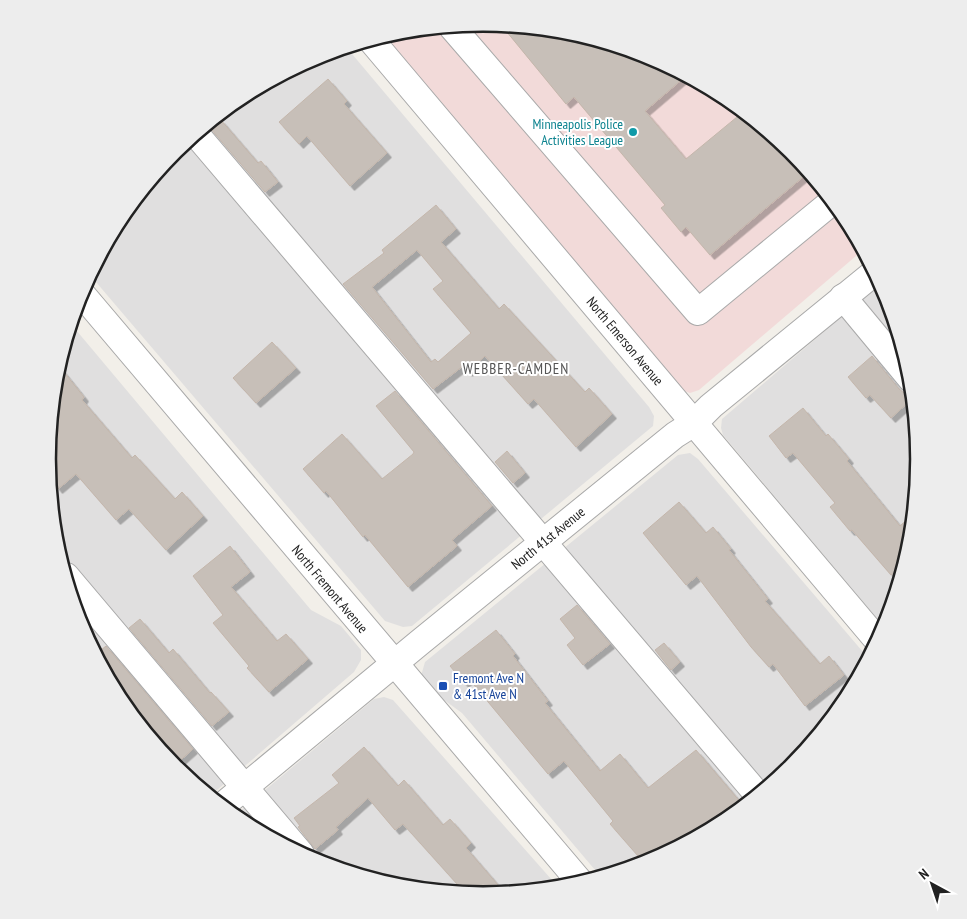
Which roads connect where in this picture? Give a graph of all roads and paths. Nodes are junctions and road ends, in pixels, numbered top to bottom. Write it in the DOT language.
graph roads {
  1 [pos="457,33"];
  2 [pos="376,46"];
  3 [pos="201,139"];
  4 [pos="827,206"];
  5 [pos="869,277"];
  6 [pos="843,298"];
  7 [pos="87,300"];
  8 [pos="900,366"];
  9 [pos="694,423"];
  10 [pos="544,542"];
  11 [pos="76,588"];
  12 [pos="872,634"];
  13 [pos="394,664"];
  14 [pos="245,787"];
  15 [pos="754,790"];
  16 [pos="228,801"];
  17 [pos="289,839"];
  18 [pos="574,876"];
  1 -- 4 [label="street"];
  2 -- 9 [label="street, North Emerson Avenue"];
  3 -- 10 [label="street"];
  5 -- 6 [label="street, North 41st Avenue"];
  6 -- 8 [label="street"];
  6 -- 9 [label="street, North 41st Avenue"];
  7 -- 13 [label="street, North Fremont Avenue"];
  9 -- 10 [label="street, North 41st Avenue"];
  9 -- 12 [label="street, North Emerson Avenue"];
  10 -- 13 [label="street, North 41st Avenue"];
  10 -- 15 [label="street"];
  11 -- 14 [label="street"];
  13 -- 14 [label="street, North 41st Avenue"];
  13 -- 18 [label="street, North Fremont Avenue"];
  14 -- 16 [label="street, North 41st Avenue"];
  14 -- 17 [label="street"];
}
